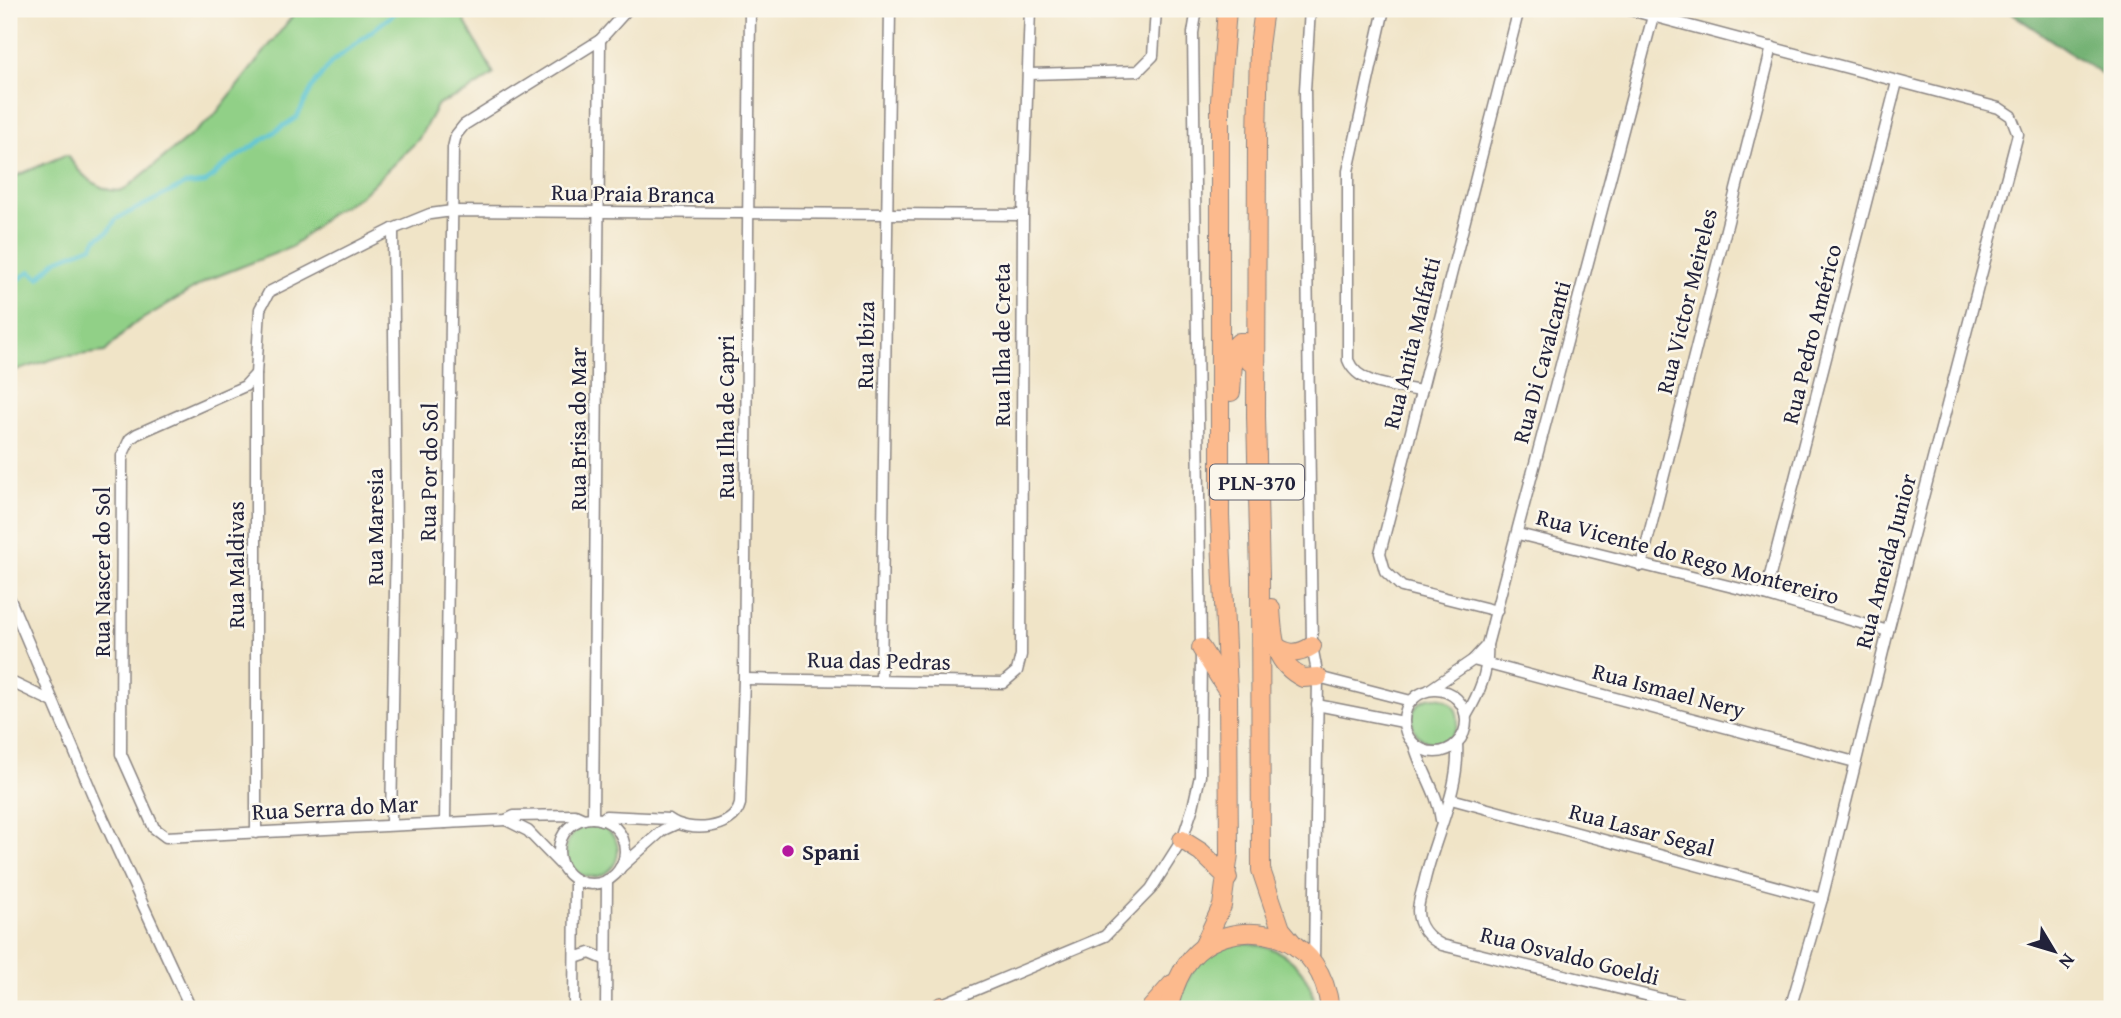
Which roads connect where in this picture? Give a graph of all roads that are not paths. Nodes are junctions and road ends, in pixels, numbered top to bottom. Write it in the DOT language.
graph roads {
  1 [pos="628,9"];
  2 [pos="750,9"];
  3 [pos="890,9"];
  4 [pos="1030,9"];
  5 [pos="1156,9"];
  6 [pos="1197,9"];
  7 [pos="1227,9"];
  8 [pos="1264,9"];
  9 [pos="1310,9"];
  10 [pos="1384,9"];
  11 [pos="1519,9"];
  12 [pos="1626,9"];
  13 [pos="1653,16"];
  14 [pos="600,40"];
  15 [pos="1772,47"];
  16 [pos="1030,74"];
  17 [pos="1897,82"];
  18 [pos="452,211"];
  19 [pos="600,214"];
  20 [pos="748,215"];
  21 [pos="1023,215"];
  22 [pos="888,216"];
  23 [pos="393,229"];
  24 [pos="264,299"];
  25 [pos="256,374"];
  26 [pos="1421,391"];
  27 [pos="1256,416"];
  28 [pos="1220,516"];
  29 [pos="1518,534"];
  30 [pos="1641,566"];
  31 [pos="1260,576"];
  32 [pos="1765,595"];
  33 [pos="9,597"];
  34 [pos="1497,611"];
  35 [pos="1888,631"];
  36 [pos="1274,645"];
  37 [pos="1487,645"];
  38 [pos="1312,646"];
  39 [pos="1201,648"];
  40 [pos="1472,660"];
  41 [pos="1488,663"];
  42 [pos="1318,677"];
  43 [pos="1012,678"];
  44 [pos="744,679"];
  45 [pos="9,681"];
  46 [pos="881,682"];
  47 [pos="1429,690"];
  48 [pos="1227,691"];
  49 [pos="1410,701"];
  50 [pos="53,702"];
  51 [pos="1317,705"];
  52 [pos="1466,716"];
  53 [pos="1403,722"];
  54 [pos="1457,743"];
  55 [pos="1414,744"];
  56 [pos="1855,762"];
  57 [pos="1451,799"];
  58 [pos="593,819"];
  59 [pos="506,820"];
  60 [pos="730,821"];
  61 [pos="1442,822"];
  62 [pos="445,823"];
  63 [pos="391,824"];
  64 [pos="676,824"];
  65 [pos="256,833"];
  66 [pos="166,837"];
  67 [pos="1182,840"];
  68 [pos="563,867"];
  69 [pos="620,868"];
  70 [pos="1228,878"];
  71 [pos="575,879"];
  72 [pos="607,880"];
  73 [pos="1822,899"];
  74 [pos="1203,947"];
  75 [pos="1296,947"];
  76 [pos="575,958"];
  77 [pos="606,960"];
  78 [pos="1314,963"];
  79 [pos="1176,979"];
  80 [pos="938,1008"];
  81 [pos="191,1009"];
  82 [pos="574,1009"];
  83 [pos="606,1009"];
  84 [pos="1150,1009"];
  85 [pos="1168,1009"];
  86 [pos="1330,1009"];
  87 [pos="1702,1009"];
  88 [pos="1790,1009"];
  1 -- 14 [label="street"];
  2 -- 20 [label="street, Rua Ilha de Capri"];
  3 -- 22 [label="street, Rua Ibiza"];
  4 -- 16 [label="street, Rua Ilha de Creta"];
  5 -- 16 [label="street"];
  6 -- 39 [label="street"];
  7 -- 28 [label="main road, PLN-370"];
  8 -- 27 [label="main road, PLN-370"];
  9 -- 38 [label="street"];
  10 -- 26 [label="street"];
  11 -- 26 [label="street, Rua Anita Malfatti"];
  12 -- 13 [label="street"];
  13 -- 15 [label="street"];
  13 -- 29 [label="street, Rua Di Cavalcanti"];
  14 -- 18 [label="street, Rua Por do Sol"];
  14 -- 19 [label="street, Rua Brisa do Mar"];
  15 -- 17 [label="street"];
  15 -- 30 [label="street, Rua Victor Meireles"];
  16 -- 21 [label="street, Rua Ilha de Creta"];
  17 -- 32 [label="street, Rua Pedro Américo"];
  17 -- 35 [label="street, Rua Ameida Junior"];
  18 -- 19 [label="street, Rua Praia Branca"];
  18 -- 23 [label="street, Rua Praia Branca"];
  18 -- 62 [label="street, Rua Por do Sol"];
  19 -- 20 [label="street, Rua Praia Branca"];
  19 -- 58 [label="street, Rua Brisa do Mar"];
  20 -- 22 [label="street, Rua Praia Branca"];
  20 -- 44 [label="street, Rua Ilha de Capri"];
  21 -- 22 [label="street, Rua Praia Branca"];
  21 -- 43 [label="street, Rua Ilha de Creta"];
  22 -- 46 [label="street, Rua Ibiza"];
  23 -- 24 [label="street, Rua Praia Branca"];
  23 -- 63 [label="street, Rua Maresia"];
  24 -- 25 [label="street, Rua Maldivas"];
  25 -- 65 [label="street, Rua Maldivas"];
  25 -- 66 [label="street, Rua Nascer do Sol"];
  26 -- 34 [label="street, Rua Anita Malfatti"];
  27 -- 28 [label="main road"];
  27 -- 31 [label="main road, PLN-370"];
  28 -- 48 [label="main road, PLN-370"];
  29 -- 30 [label="street, Rua Vicente do Rego Montereiro"];
  29 -- 34 [label="street, Rua Di Cavalcanti"];
  30 -- 32 [label="street, Rua Vicente do Rego Montereiro"];
  31 -- 36 [label="main road"];
  31 -- 75 [label="main road, PLN-370"];
  32 -- 35 [label="street, Rua Vicente do Rego Montereiro"];
  33 -- 50 [label="street"];
  34 -- 37 [label="street, Rua Di Cavalcanti"];
  35 -- 56 [label="street, Rua Ameida Junior"];
  36 -- 38 [label="main road"];
  36 -- 42 [label="main road"];
  37 -- 40 [label="street"];
  37 -- 41 [label="street, Rua Di Cavalcanti"];
  38 -- 42 [label="street"];
  39 -- 48 [label="main road"];
  39 -- 67 [label="street"];
  40 -- 41 [label="street, Rua Ismael Nery"];
  40 -- 47 [label="street"];
  41 -- 52 [label="street, Rua Di Cavalcanti"];
  41 -- 56 [label="street, Rua Ismael Nery"];
  42 -- 49 [label="street"];
  42 -- 51 [label="street"];
  43 -- 46 [label="street, Rua das Pedras"];
  44 -- 46 [label="street, Rua das Pedras"];
  44 -- 60 [label="street, Rua Ilha de Capri"];
  45 -- 50 [label="street"];
  47 -- 49 [label="street"];
  47 -- 52 [label="street"];
  48 -- 70 [label="main road, PLN-370"];
  49 -- 53 [label="street"];
  50 -- 81 [label="street"];
  51 -- 53 [label="street"];
  51 -- 78 [label="street"];
  52 -- 54 [label="street"];
  53 -- 55 [label="street"];
  54 -- 55 [label="street"];
  54 -- 57 [label="street"];
  55 -- 61 [label="street"];
  56 -- 73 [label="street, Rua Ameida Junior"];
  57 -- 61 [label="street"];
  57 -- 73 [label="street, Rua Lasar Segal"];
  58 -- 59 [label="street, Rua Serra do Mar"];
  58 -- 64 [label="street, Rua Serra do Mar"];
  58 -- 68 [label="street"];
  58 -- 69 [label="street"];
  59 -- 62 [label="street, Rua Serra do Mar"];
  59 -- 68 [label="street"];
  60 -- 64 [label="street, Rua Serra do Mar"];
  61 -- 87 [label="street, Rua Osvaldo Goeldi"];
  62 -- 63 [label="street, Rua Serra do Mar"];
  63 -- 65 [label="street, Rua Serra do Mar"];
  64 -- 69 [label="street"];
  65 -- 66 [label="street, Rua Serra do Mar"];
  67 -- 70 [label="main road"];
  67 -- 80 [label="street"];
  68 -- 71 [label="street"];
  69 -- 72 [label="street"];
  70 -- 74 [label="main road, PLN-370"];
  71 -- 72 [label="street"];
  71 -- 76 [label="street"];
  72 -- 77 [label="street"];
  73 -- 88 [label="street, Rua Ameida Junior"];
  74 -- 75 [label="main road, PLN-370"];
  74 -- 79 [label="main road, PLN-370"];
  75 -- 78 [label="main road, PLN-370"];
  76 -- 77 [label="street"];
  76 -- 82 [label="street"];
  77 -- 83 [label="street"];
  78 -- 86 [label="main road, PLN-370"];
  79 -- 84 [label="main road"];
  79 -- 85 [label="main road, PLN-370"];
}
